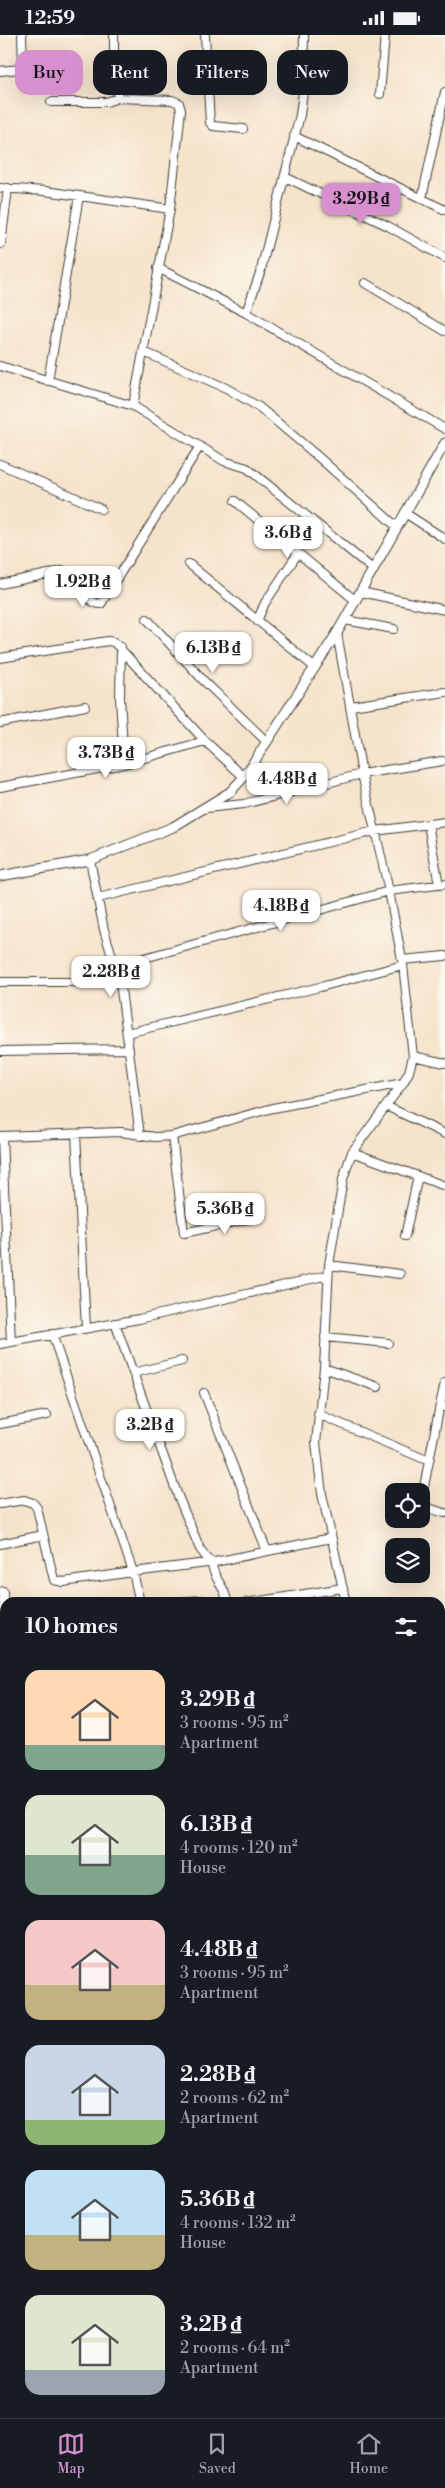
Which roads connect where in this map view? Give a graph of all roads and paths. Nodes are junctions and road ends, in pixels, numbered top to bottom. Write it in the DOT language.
graph roads {
  1 [pos="22,35"];
  2 [pos="114,35"];
  3 [pos="205,35"];
  4 [pos="304,35"];
  5 [pos="385,35"];
  6 [pos="0,71"];
  7 [pos="445,91"];
  8 [pos="380,94"];
  9 [pos="118,98"];
  10 [pos="51,102"];
  11 [pos="243,129"];
  12 [pos="294,137"];
  13 [pos="286,177"];
  14 [pos="4,188"];
  15 [pos="79,196"];
  16 [pos="422,198"];
  17 [pos="170,209"];
  18 [pos="445,210"];
  19 [pos="1,244"];
  20 [pos="445,258"];
  21 [pos="158,269"];
  22 [pos="366,283"];
  23 [pos="246,313"];
  24 [pos="445,331"];
  25 [pos="144,352"];
  26 [pos="0,366"];
  27 [pos="48,381"];
  28 [pos="133,406"];
  29 [pos="445,429"];
  30 [pos="445,443"];
  31 [pos="200,446"];
  32 [pos="0,464"];
  33 [pos="235,501"];
  34 [pos="101,509"];
  35 [pos="405,513"];
  36 [pos="397,527"];
  37 [pos="445,539"];
  38 [pos="298,553"];
  39 [pos="189,565"];
  40 [pos="374,569"];
  41 [pos="0,584"];
  42 [pos="361,592"];
  43 [pos="356,601"];
  44 [pos="445,610"];
  45 [pos="147,619"];
  46 [pos="345,620"];
  47 [pos="258,621"];
  48 [pos="394,629"];
  49 [pos="338,633"];
  50 [pos="120,647"];
  51 [pos="0,659"];
  52 [pos="314,667"];
  53 [pos="445,692"];
  54 [pos="85,706"];
  55 [pos="351,706"];
  56 [pos="0,723"];
  57 [pos="205,741"];
  58 [pos="267,742"];
  59 [pos="442,761"];
  60 [pos="124,764"];
  61 [pos="362,774"];
  62 [pos="244,777"];
  63 [pos="0,787"];
  64 [pos="206,808"];
  65 [pos="445,822"];
  66 [pos="428,824"];
  67 [pos="375,831"];
  68 [pos="90,860"];
  69 [pos="0,876"];
  70 [pos="442,884"];
  71 [pos="389,891"];
  72 [pos="98,898"];
  73 [pos="445,956"];
  74 [pos="402,963"];
  75 [pos="115,966"];
  76 [pos="0,982"];
  77 [pos="120,982"];
  78 [pos="127,1033"];
  79 [pos="129,1049"];
  80 [pos="0,1051"];
  81 [pos="413,1056"];
  82 [pos="445,1063"];
  83 [pos="403,1083"];
  84 [pos="386,1106"];
  85 [pos="76,1134"];
  86 [pos="445,1134"];
  87 [pos="140,1135"];
  88 [pos="1,1136"];
  89 [pos="172,1136"];
  90 [pos="352,1152"];
  91 [pos="418,1176"];
  92 [pos="2,1186"];
  93 [pos="445,1186"];
  94 [pos="261,1216"];
  95 [pos="405,1237"];
  96 [pos="329,1265"];
  97 [pos="400,1274"];
  98 [pos="328,1275"];
  99 [pos="115,1323"];
  100 [pos="86,1328"];
  101 [pos="52,1334"];
  102 [pos="325,1337"];
  103 [pos="11,1341"];
  104 [pos="388,1343"];
  105 [pos="0,1344"];
  106 [pos="182,1361"];
  107 [pos="324,1368"];
  108 [pos="133,1373"];
  109 [pos="445,1383"];
  110 [pos="378,1387"];
  111 [pos="204,1393"];
  112 [pos="443,1406"];
  113 [pos="318,1414"];
  114 [pos="47,1415"];
  115 [pos="0,1424"];
  116 [pos="429,1461"];
  117 [pos="0,1504"];
  118 [pos="445,1513"];
  119 [pos="43,1535"];
  120 [pos="331,1538"];
  121 [pos="0,1544"];
  122 [pos="267,1551"];
  123 [pos="212,1563"];
  124 [pos="133,1572"];
  125 [pos="343,1588"];
  126 [pos="3,1591"];
  127 [pos="3,1597"];
  128 [pos="139,1597"];
  129 [pos="226,1597"];
  130 [pos="285,1597"];
  131 [pos="345,1597"];
  1 -- 6 [label="street"];
  2 -- 9 [label="street"];
  3 -- 11 [label="street"];
  4 -- 12 [label="street"];
  5 -- 8 [label="street"];
  7 -- 16 [label="street"];
  9 -- 10 [label="street"];
  9 -- 17 [label="street"];
  12 -- 13 [label="street"];
  12 -- 16 [label="street"];
  13 -- 20 [label="street"];
  13 -- 23 [label="street"];
  14 -- 15 [label="street"];
  14 -- 19 [label="street"];
  15 -- 17 [label="street"];
  15 -- 27 [label="street"];
  16 -- 18 [label="street"];
  17 -- 21 [label="street"];
  21 -- 23 [label="street"];
  21 -- 25 [label="street"];
  22 -- 24 [label="street"];
  23 -- 29 [label="street"];
  25 -- 28 [label="street"];
  25 -- 36 [label="street"];
  26 -- 27 [label="street"];
  27 -- 28 [label="street"];
  28 -- 31 [label="street"];
  30 -- 35 [label="street"];
  31 -- 40 [label="street"];
  31 -- 41 [label="street"];
  32 -- 34 [label="street"];
  33 -- 38 [label="street"];
  35 -- 36 [label="street"];
  35 -- 37 [label="street"];
  36 -- 40 [label="street"];
  38 -- 43 [label="street"];
  38 -- 47 [label="street"];
  39 -- 47 [label="street"];
  40 -- 42 [label="street"];
  42 -- 43 [label="street"];
  42 -- 44 [label="street"];
  43 -- 46 [label="street"];
  45 -- 58 [label="street"];
  46 -- 48 [label="street"];
  46 -- 49 [label="street"];
  47 -- 52 [label="street"];
  49 -- 52 [label="street"];
  49 -- 55 [label="street"];
  50 -- 51 [label="street"];
  50 -- 57 [label="street"];
  50 -- 60 [label="street"];
  52 -- 58 [label="street"];
  53 -- 55 [label="street"];
  54 -- 56 [label="street"];
  55 -- 61 [label="street"];
  57 -- 60 [label="street"];
  57 -- 62 [label="street"];
  58 -- 62 [label="street"];
  59 -- 61 [label="street"];
  60 -- 63 [label="street"];
  61 -- 64 [label="street"];
  61 -- 67 [label="street"];
  62 -- 64 [label="street"];
  64 -- 68 [label="street"];
  65 -- 66 [label="street"];
  66 -- 67 [label="street"];
  66 -- 70 [label="street"];
  67 -- 71 [label="street"];
  67 -- 72 [label="street"];
  68 -- 69 [label="street"];
  68 -- 72 [label="street"];
  70 -- 71 [label="street"];
  71 -- 74 [label="street"];
  71 -- 75 [label="street"];
  72 -- 75 [label="street"];
  73 -- 74 [label="street"];
  74 -- 78 [label="street"];
  74 -- 81 [label="street"];
  75 -- 77 [label="street"];
  76 -- 77 [label="street"];
  77 -- 78 [label="street"];
  78 -- 79 [label="street"];
  79 -- 80 [label="street"];
  79 -- 87 [label="street"];
  81 -- 82 [label="street"];
  81 -- 83 [label="street"];
  83 -- 84 [label="street"];
  83 -- 89 [label="street"];
  84 -- 86 [label="street"];
  84 -- 90 [label="street"];
  85 -- 87 [label="street"];
  85 -- 88 [label="street"];
  85 -- 100 [label="street"];
  87 -- 89 [label="street"];
  88 -- 92 [label="street"];
  89 -- 94 [label="street"];
  90 -- 91 [label="street"];
  90 -- 96 [label="street"];
  91 -- 93 [label="street"];
  91 -- 95 [label="street"];
  92 -- 103 [label="street"];
  96 -- 97 [label="street"];
  96 -- 98 [label="street"];
  98 -- 99 [label="street"];
  98 -- 102 [label="street"];
  99 -- 100 [label="street"];
  99 -- 108 [label="street"];
  100 -- 101 [label="street"];
  101 -- 103 [label="street"];
  101 -- 124 [label="street"];
  102 -- 104 [label="street"];
  102 -- 107 [label="street"];
  103 -- 105 [label="street"];
  106 -- 108 [label="street"];
  107 -- 110 [label="street"];
  107 -- 113 [label="street"];
  108 -- 123 [label="street"];
  109 -- 112 [label="street"];
  111 -- 122 [label="street"];
  112 -- 116 [label="street"];
  113 -- 116 [label="street"];
  113 -- 120 [label="street"];
  114 -- 115 [label="street"];
  116 -- 118 [label="street"];
  117 -- 119 [label="street"];
  119 -- 121 [label="street"];
  119 -- 124 [label="street"];
  120 -- 122 [label="street"];
  120 -- 125 [label="street"];
  122 -- 123 [label="street"];
  123 -- 124 [label="street"];
  123 -- 129 [label="street"];
  124 -- 128 [label="street"];
  125 -- 130 [label="street"];
  125 -- 131 [label="street"];
  126 -- 127 [label="street"];
}
